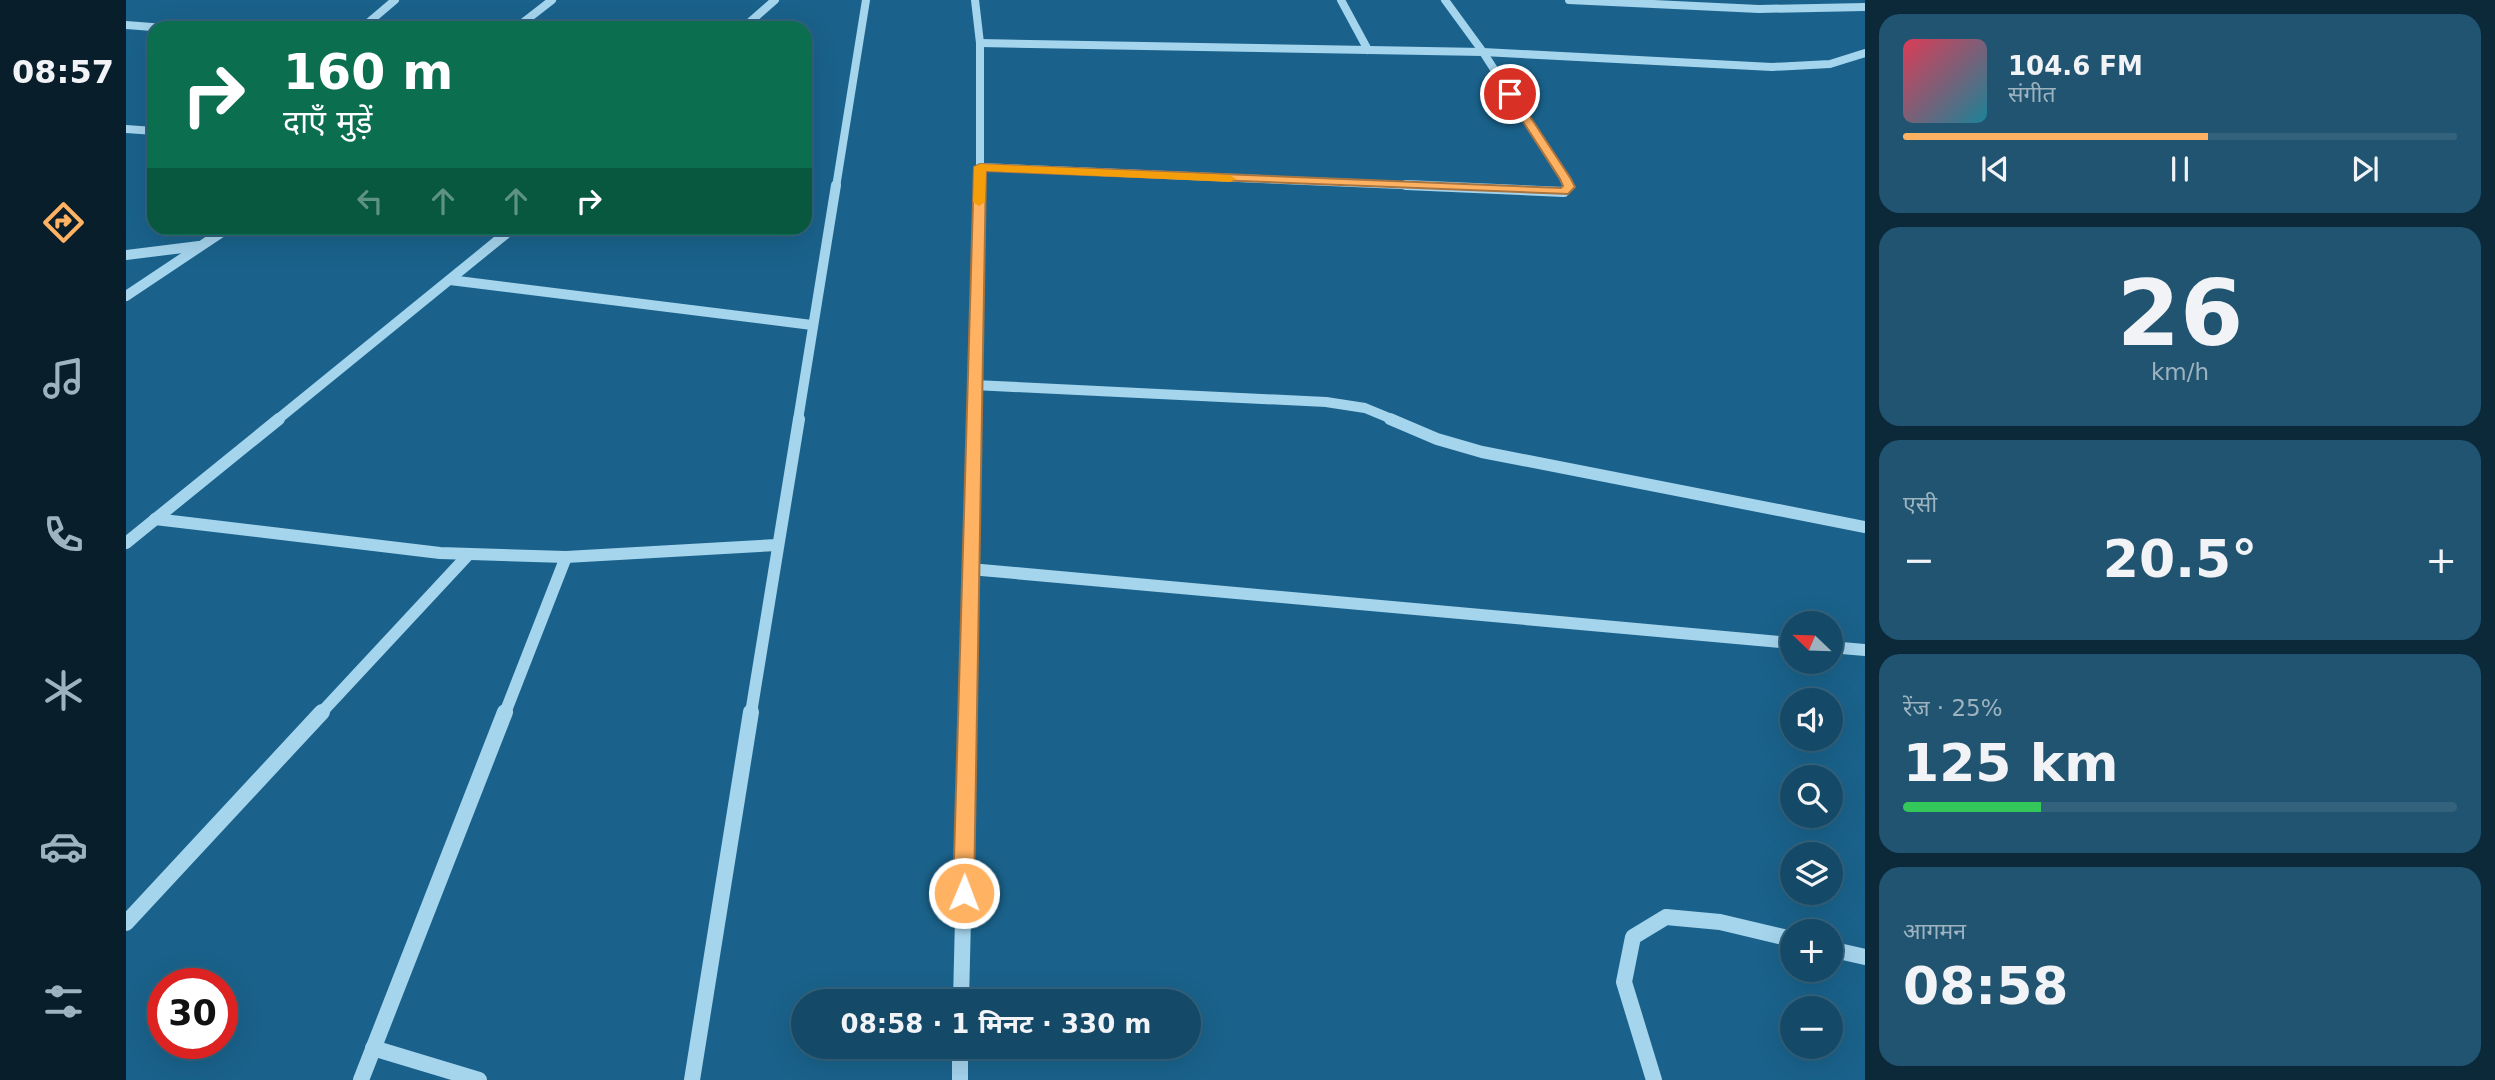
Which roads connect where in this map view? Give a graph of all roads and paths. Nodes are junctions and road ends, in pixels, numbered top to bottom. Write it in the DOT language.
graph roads {
  1 [pos="395,0"];
  2 [pos="552,0"];
  3 [pos="775,0"];
  4 [pos="866,0"];
  5 [pos="975,0"];
  6 [pos="1341,0"];
  7 [pos="1445,0"];
  8 [pos="1569,0"];
  9 [pos="1865,7"];
  10 [pos="370,21"];
  11 [pos="525,21"];
  12 [pos="751,21"];
  13 [pos="126,25"];
  14 [pos="147,27"];
  15 [pos="980,43"];
  16 [pos="1368,50"];
  17 [pos="1483,52"];
  18 [pos="1865,53"];
  19 [pos="126,129"];
  20 [pos="147,130"];
  21 [pos="980,167"];
  22 [pos="217,235"];
  23 [pos="505,235"];
  24 [pos="202,245"];
  25 [pos="126,254"];
  26 [pos="450,280"];
  27 [pos="126,296"];
  28 [pos="812,326"];
  29 [pos="974,385"];
  30 [pos="155,519"];
  31 [pos="1865,527"];
  32 [pos="126,542"];
  33 [pos="777,545"];
  34 [pos="469,554"];
  35 [pos="566,556"];
  36 [pos="970,569"];
  37 [pos="1780,642"];
  38 [pos="1843,648"];
  39 [pos="1865,650"];
  40 [pos="126,923"];
  41 [pos="1780,936"];
  42 [pos="1843,952"];
  43 [pos="1865,957"];
  44 [pos="961,989"];
  45 [pos="373,1048"];
  46 [pos="960,1059"];
  47 [pos="361,1080"];
  48 [pos="479,1080"];
  49 [pos="692,1080"];
  50 [pos="960,1080"];
  51 [pos="1654,1080"];
  1 -- 10 [label="street"];
  2 -- 11 [label="street"];
  3 -- 12 [label="street"];
  4 -- 28 [label="street"];
  5 -- 15 [label="street"];
  6 -- 16 [label="street"];
  7 -- 17 [label="street"];
  8 -- 9 [label="street"];
  13 -- 14 [label="street"];
  15 -- 16 [label="street"];
  15 -- 21 [label="street"];
  16 -- 17 [label="street"];
  17 -- 18 [label="street"];
  17 -- 21 [label="street"];
  19 -- 20 [label="street"];
  21 -- 29 [label="street"];
  22 -- 24 [label="street"];
  23 -- 26 [label="street"];
  24 -- 25 [label="street"];
  24 -- 27 [label="street"];
  26 -- 28 [label="street"];
  26 -- 30 [label="street"];
  28 -- 33 [label="street"];
  29 -- 31 [label="street"];
  29 -- 36 [label="street"];
  30 -- 32 [label="street"];
  30 -- 34 [label="street"];
  33 -- 35 [label="street"];
  33 -- 49 [label="street"];
  34 -- 35 [label="street"];
  34 -- 40 [label="street"];
  35 -- 45 [label="street"];
  36 -- 37 [label="street"];
  36 -- 44 [label="street"];
  38 -- 39 [label="street"];
  41 -- 51 [label="street"];
  42 -- 43 [label="street"];
  45 -- 47 [label="street"];
  45 -- 48 [label="street"];
  46 -- 50 [label="street"];
}
